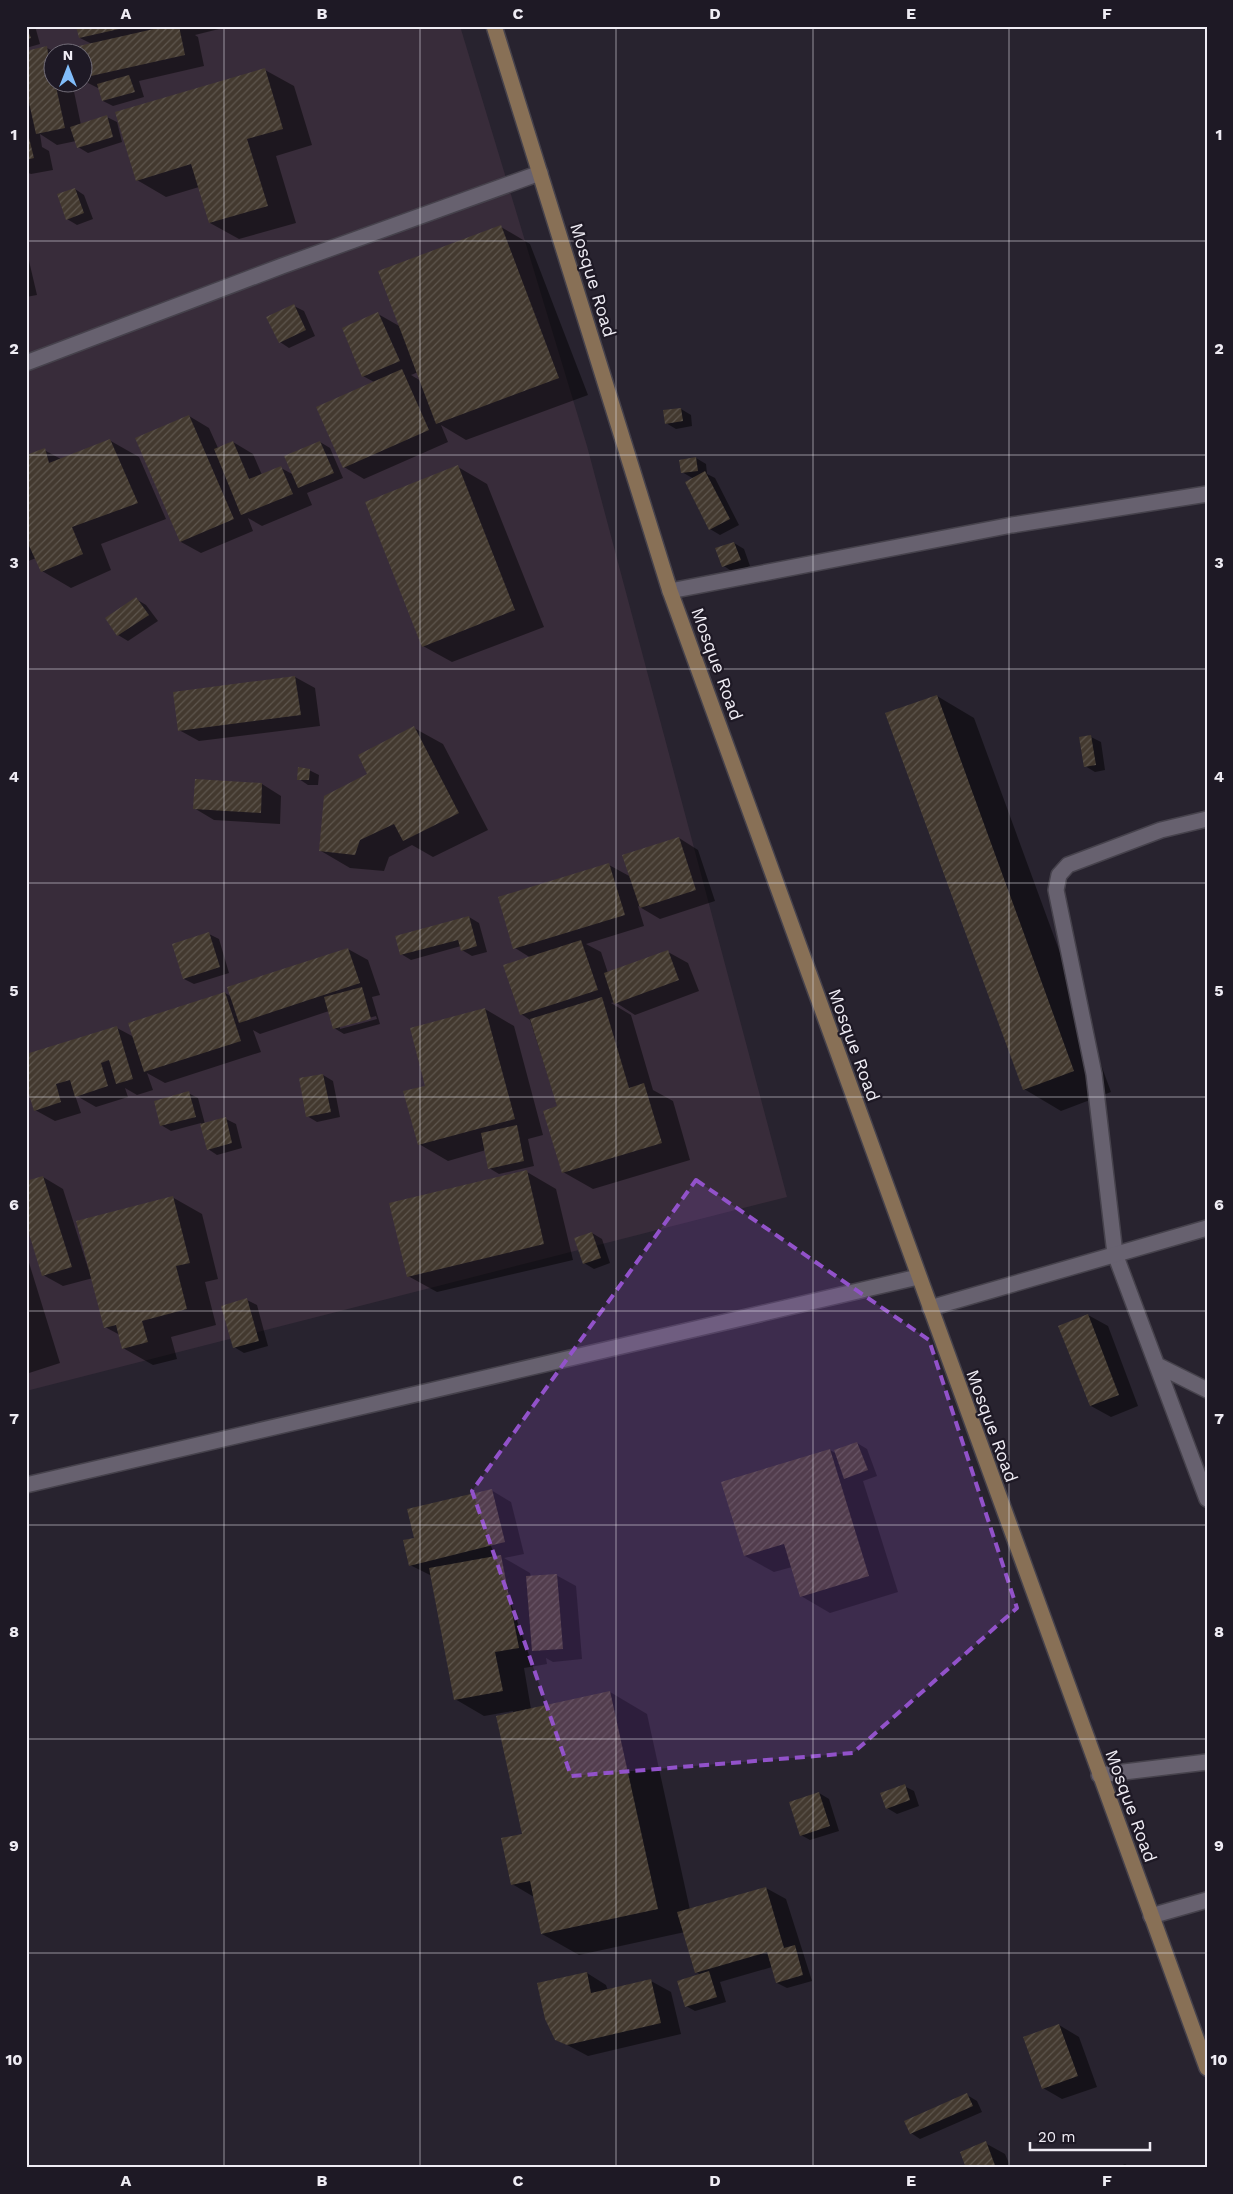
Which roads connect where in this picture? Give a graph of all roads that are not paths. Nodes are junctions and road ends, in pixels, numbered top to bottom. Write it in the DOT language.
graph roads {
  1 [pos="494,26"];
  2 [pos="540,173"];
  3 [pos="26,363"];
  4 [pos="1207,494"];
  5 [pos="670,592"];
  6 [pos="1207,819"];
  7 [pos="1207,1228"];
  8 [pos="1116,1254"];
  9 [pos="918,1277"];
  10 [pos="930,1308"];
  11 [pos="1157,1365"];
  12 [pos="1207,1390"];
  13 [pos="26,1485"];
  14 [pos="1207,1499"];
  15 [pos="1207,1762"];
  16 [pos="1099,1775"];
  17 [pos="1207,1900"];
  18 [pos="1152,1916"];
  19 [pos="1207,2068"];
  1 -- 2 [label="street, Mosque Road"];
  2 -- 3 [label="street"];
  2 -- 5 [label="street, Mosque Road"];
  4 -- 5 [label="street"];
  5 -- 9 [label="street, Mosque Road"];
  6 -- 8 [label="street"];
  7 -- 8 [label="street"];
  8 -- 10 [label="street"];
  8 -- 11 [label="street"];
  9 -- 10 [label="street, Mosque Road"];
  9 -- 13 [label="street"];
  10 -- 16 [label="street, Mosque Road"];
  11 -- 12 [label="street"];
  11 -- 14 [label="street"];
  15 -- 16 [label="street"];
  16 -- 18 [label="street, Mosque Road"];
  17 -- 18 [label="street"];
  18 -- 19 [label="street, Mosque Road"];
}
